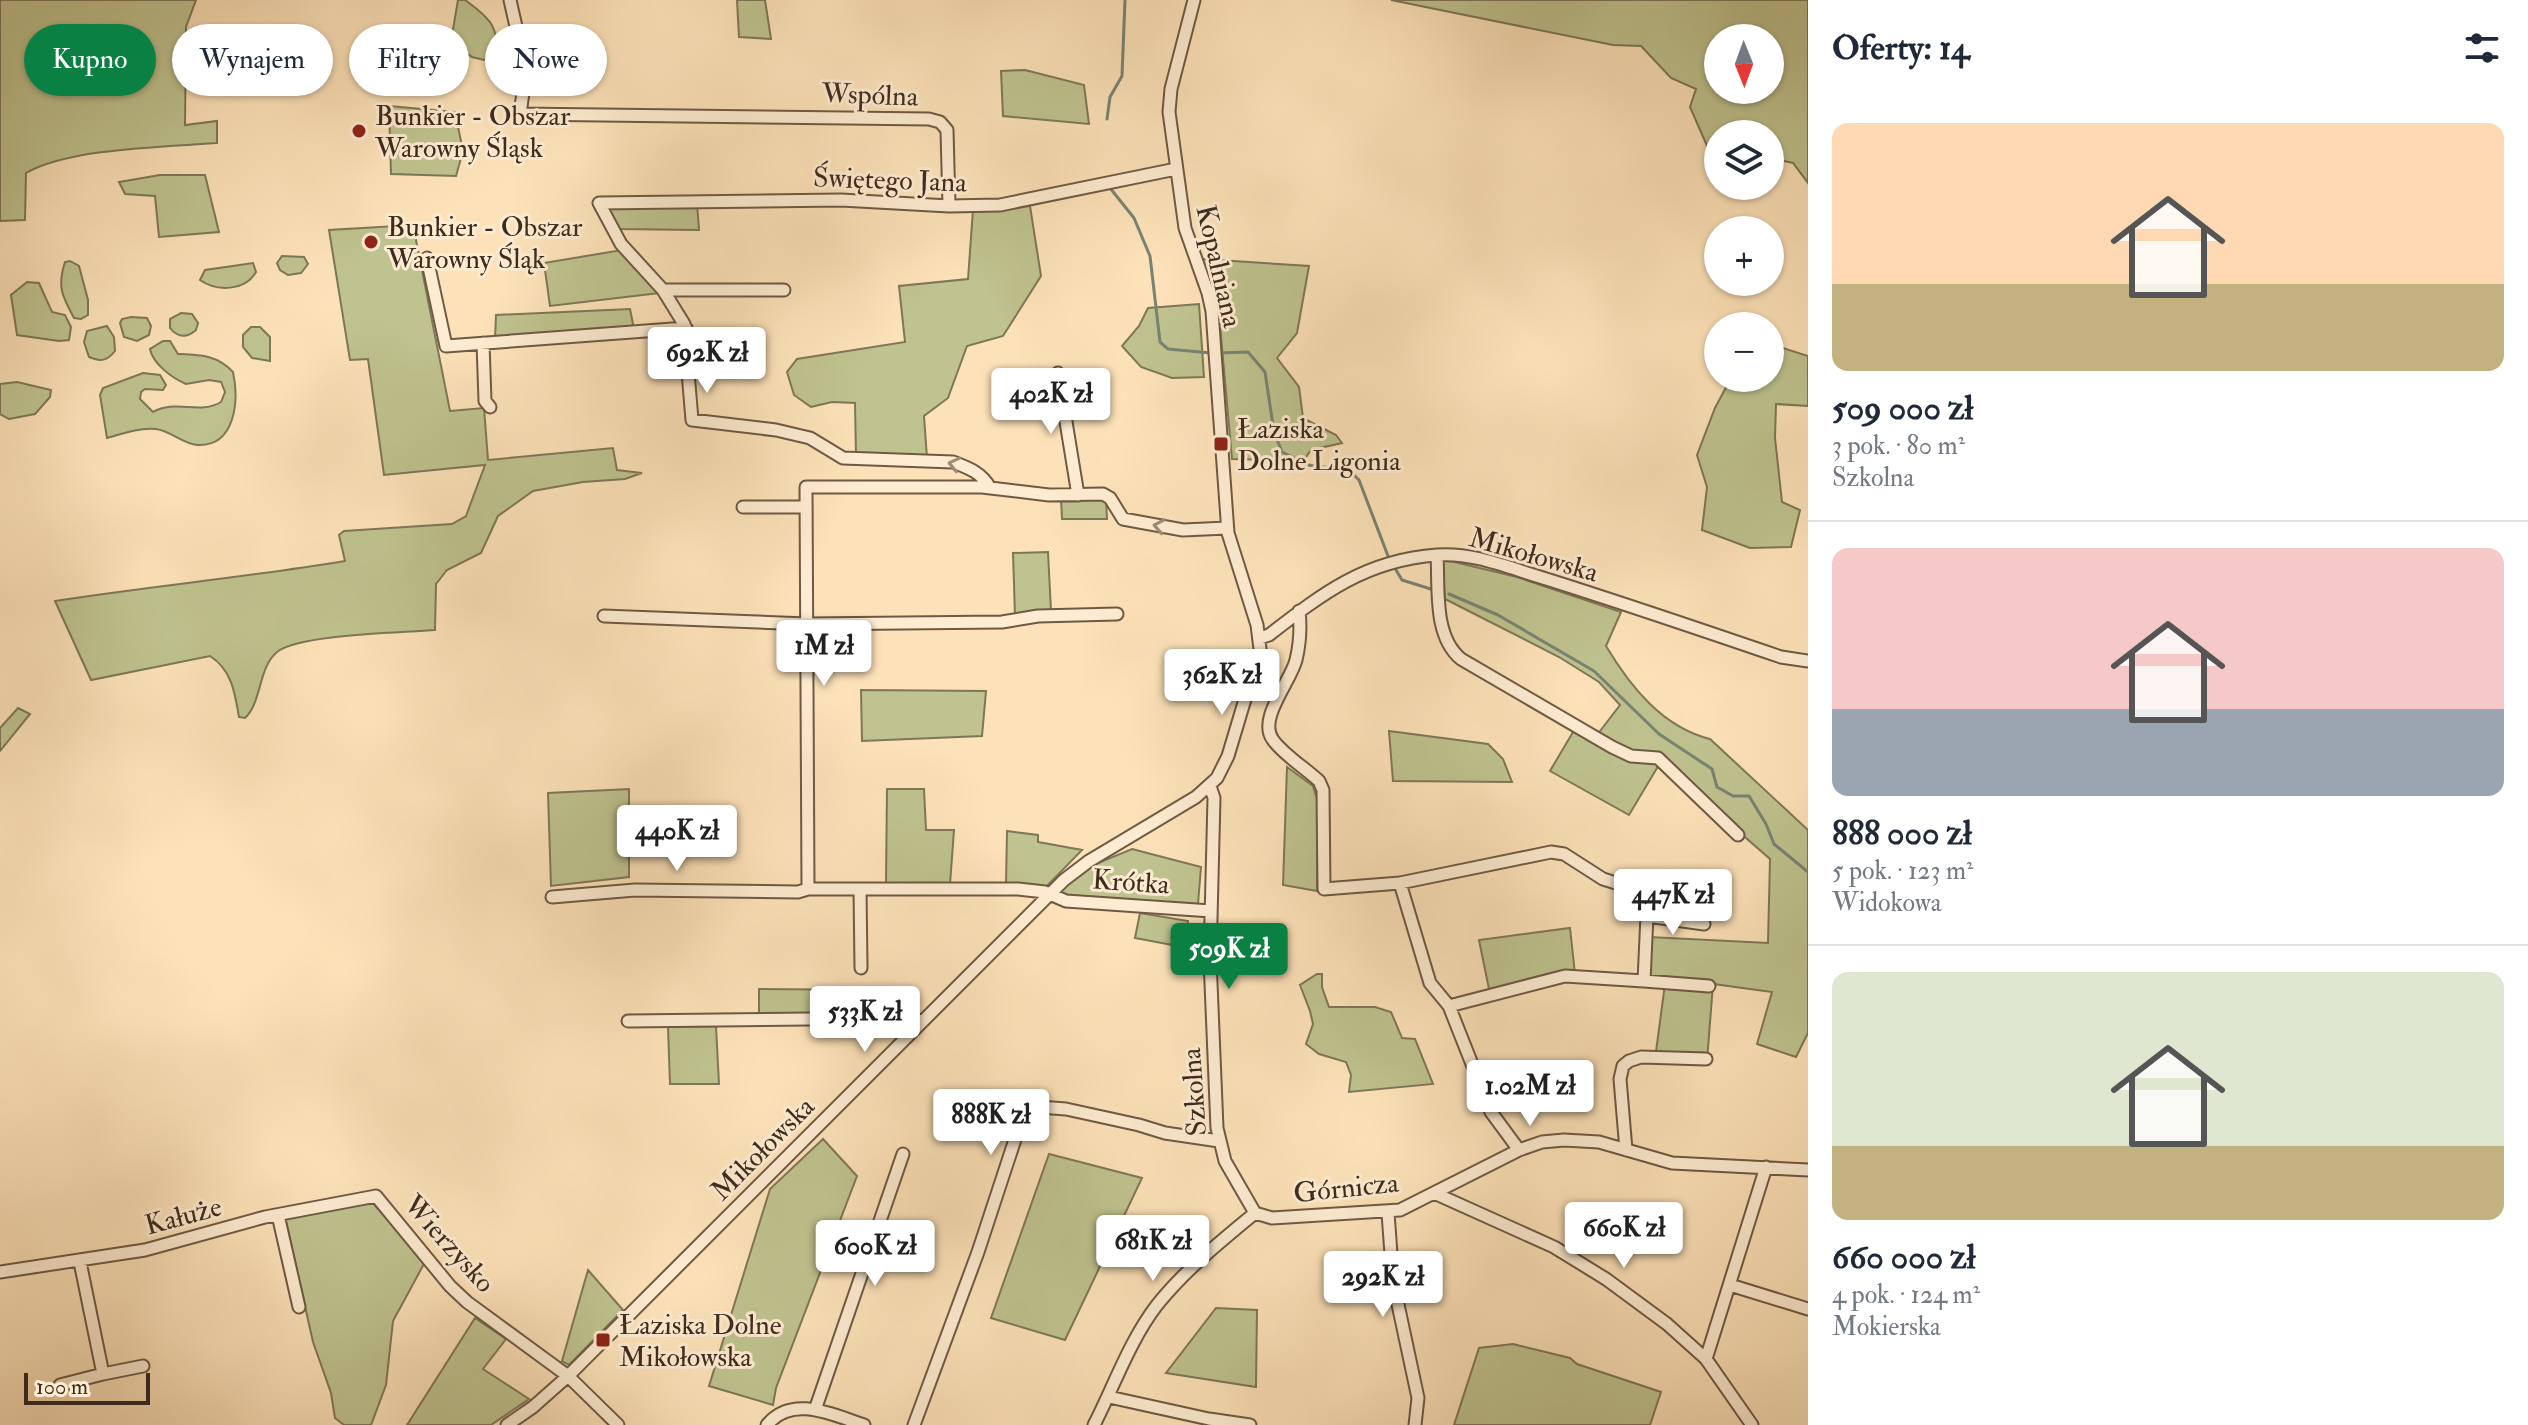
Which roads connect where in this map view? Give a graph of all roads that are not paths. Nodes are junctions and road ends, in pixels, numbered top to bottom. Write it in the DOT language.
graph roads {
  1 [pos="510,0"];
  2 [pos="1194,0"];
  3 [pos="1176,169"];
  4 [pos="949,206"];
  5 [pos="427,258"];
  6 [pos="663,290"];
  7 [pos="784,290"];
  8 [pos="686,328"];
  9 [pos="483,343"];
  10 [pos="1058,373"];
  11 [pos="490,407"];
  12 [pos="919,461"];
  13 [pos="988,483"];
  14 [pos="920,486"];
  15 [pos="1078,495"];
  16 [pos="743,507"];
  17 [pos="806,507"];
  18 [pos="1227,528"];
  19 [pos="1437,555"];
  20 [pos="1299,611"];
  21 [pos="1117,614"];
  22 [pos="604,616"];
  23 [pos="806,624"];
  24 [pos="1260,638"];
  25 [pos="1808,661"];
  26 [pos="1210,786"];
  27 [pos="1738,835"];
  28 [pos="1400,883"];
  29 [pos="808,889"];
  30 [pos="860,889"];
  31 [pos="1049,895"];
  32 [pos="552,897"];
  33 [pos="1211,911"];
  34 [pos="1647,916"];
  35 [pos="1704,924"];
  36 [pos="861,968"];
  37 [pos="1644,981"];
  38 [pos="1709,986"];
  39 [pos="1449,1006"];
  40 [pos="628,1021"];
  41 [pos="923,1021"];
  42 [pos="1706,1059"];
  43 [pos="1219,1141"];
  44 [pos="1519,1150"];
  45 [pos="1626,1150"];
  46 [pos="903,1154"];
  47 [pos="1766,1167"];
  48 [pos="1808,1170"];
  49 [pos="1434,1193"];
  50 [pos="376,1196"];
  51 [pos="1255,1213"];
  52 [pos="1388,1213"];
  53 [pos="278,1215"];
  54 [pos="80,1262"];
  55 [pos="0,1272"];
  56 [pos="1730,1285"];
  57 [pos="299,1307"];
  58 [pos="1808,1309"];
  59 [pos="1706,1359"];
  60 [pos="143,1366"];
  61 [pos="103,1374"];
  62 [pos="568,1376"];
  63 [pos="60,1385"];
  64 [pos="1109,1397"];
  65 [pos="815,1410"];
  66 [pos="507,1425"];
  67 [pos="618,1425"];
  68 [pos="767,1425"];
  69 [pos="864,1425"];
  70 [pos="914,1425"];
  71 [pos="1094,1425"];
  72 [pos="1250,1425"];
  73 [pos="1415,1425"];
  74 [pos="1752,1425"];
  1 -- 4 [label="street, Wspólna"];
  2 -- 3 [label="street, Kopalniana"];
  3 -- 4 [label="street, Świętego Jana"];
  3 -- 18 [label="street, Kopalniana"];
  4 -- 6 [label="street, Świętego Jana"];
  5 -- 9 [label="street"];
  6 -- 7 [label="street"];
  6 -- 8 [label="street"];
  8 -- 9 [label="street"];
  8 -- 12 [label="street"];
  9 -- 11 [label="street"];
  10 -- 15 [label="street"];
  13 -- 12 [label="street, one-way"];
  12 -- 14 [label="street"];
  13 -- 14 [label="street"];
  13 -- 15 [label="street"];
  14 -- 17 [label="street"];
  18 -- 15 [label="street, one-way"];
  16 -- 17 [label="street"];
  17 -- 23 [label="street"];
  18 -- 24 [label="street, Kopalniana"];
  19 -- 20 [label="street, Mikołowska"];
  19 -- 25 [label="street, Mikołowska"];
  19 -- 27 [label="street"];
  20 -- 24 [label="street, Mikołowska"];
  20 -- 28 [label="street"];
  21 -- 23 [label="street"];
  22 -- 23 [label="street"];
  23 -- 29 [label="street"];
  24 -- 26 [label="street, Mikołowska"];
  26 -- 31 [label="street, Mikołowska"];
  26 -- 33 [label="street, Szkolna"];
  28 -- 34 [label="street"];
  28 -- 39 [label="street"];
  29 -- 30 [label="street, Krótka"];
  29 -- 32 [label="street, Krótka"];
  30 -- 31 [label="street, Krótka"];
  30 -- 36 [label="street"];
  31 -- 33 [label="street, Krótka"];
  31 -- 41 [label="street, Mikołowska"];
  33 -- 43 [label="street, Szkolna"];
  34 -- 35 [label="street"];
  34 -- 37 [label="street"];
  37 -- 38 [label="street"];
  37 -- 39 [label="street"];
  39 -- 44 [label="street"];
  40 -- 41 [label="street"];
  41 -- 62 [label="street, Mikołowska"];
  42 -- 45 [label="street"];
  43 -- 51 [label="street, Szkolna"];
  43 -- 70 [label="street"];
  44 -- 45 [label="street, Górnicza"];
  44 -- 49 [label="street, Górnicza"];
  45 -- 47 [label="street, Górnicza"];
  46 -- 65 [label="street"];
  47 -- 48 [label="street, Górnicza"];
  47 -- 56 [label="street"];
  49 -- 52 [label="street, Górnicza"];
  49 -- 59 [label="street"];
  50 -- 53 [label="street, Kałuże"];
  50 -- 62 [label="street, Wierzysko"];
  51 -- 52 [label="street, Górnicza"];
  51 -- 64 [label="street"];
  52 -- 73 [label="street"];
  53 -- 54 [label="street, Kałuże"];
  53 -- 57 [label="street"];
  54 -- 55 [label="street, Kałuże"];
  54 -- 61 [label="street"];
  56 -- 58 [label="street"];
  56 -- 59 [label="street"];
  59 -- 74 [label="street"];
  60 -- 61 [label="street"];
  61 -- 63 [label="street"];
  62 -- 66 [label="street, Mikołowska"];
  62 -- 67 [label="street, Wierzysko"];
  64 -- 71 [label="street"];
  64 -- 72 [label="street"];
  65 -- 68 [label="street"];
  65 -- 69 [label="street"];
}
